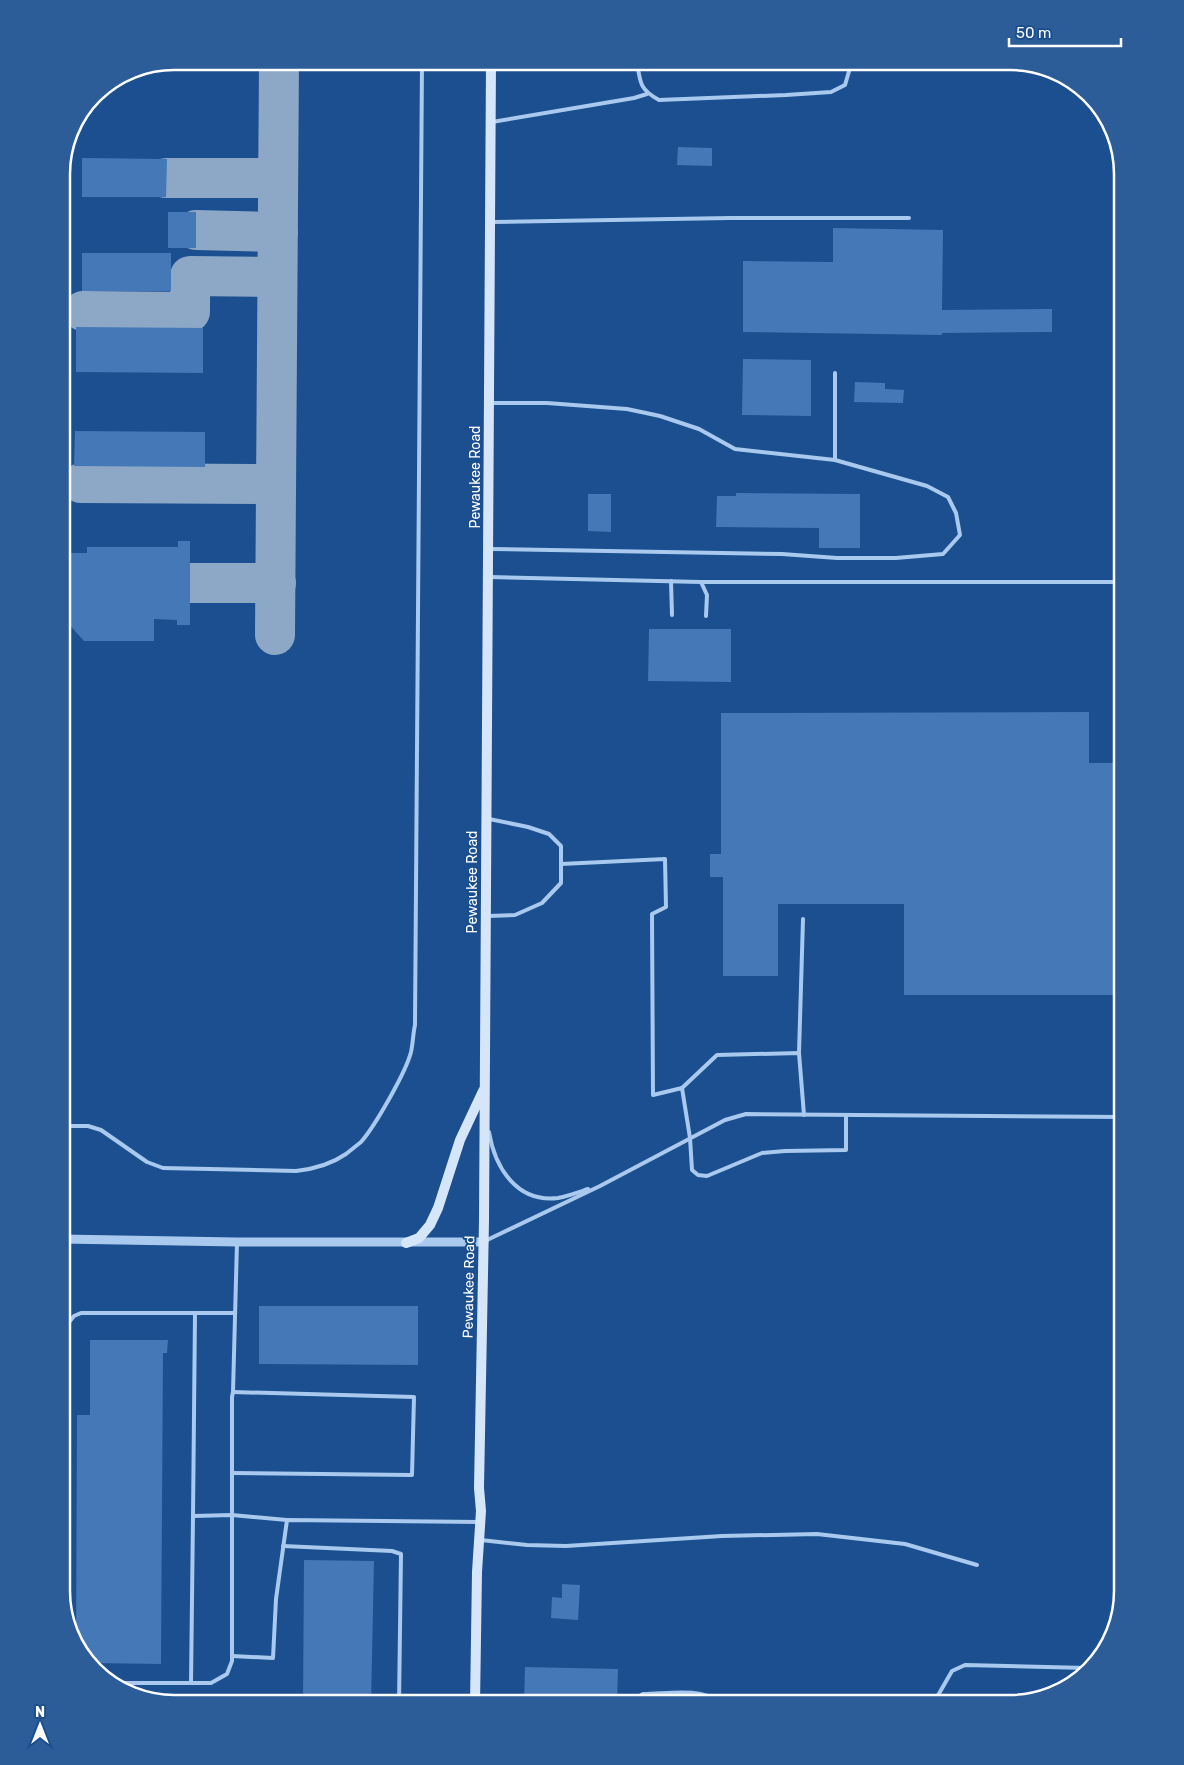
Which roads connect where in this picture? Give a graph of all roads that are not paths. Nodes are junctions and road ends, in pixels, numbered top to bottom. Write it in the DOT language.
graph roads {
  1 [pos="422,70"];
  2 [pos="491,70"];
  3 [pos="638,70"];
  4 [pos="849,70"];
  5 [pos="647,94"];
  6 [pos="490,123"];
  7 [pos="909,218"];
  8 [pos="490,222"];
  9 [pos="835,373"];
  10 [pos="489,403"];
  11 [pos="835,460"];
  12 [pos="488,549"];
  13 [pos="488,577"];
  14 [pos="671,581"];
  15 [pos="701,582"];
  16 [pos="1114,582"];
  17 [pos="672,615"];
  18 [pos="706,616"];
  19 [pos="486,819"];
  20 [pos="561,864"];
  21 [pos="486,916"];
  22 [pos="803,919"];
  23 [pos="799,1053"];
  24 [pos="484,1087"];
  25 [pos="682,1088"];
  26 [pos="484,1107"];
  27 [pos="804,1115"];
  28 [pos="846,1115"];
  29 [pos="1114,1117"];
  30 [pos="70,1126"];
  31 [pos="690,1138"];
  32 [pos="600,1186"];
  33 [pos="70,1239"];
  34 [pos="237,1242"];
  35 [pos="484,1242"];
  36 [pos="406,1243"];
  37 [pos="195,1313"];
  38 [pos="234,1313"];
  39 [pos="70,1321"];
  40 [pos="233,1392"];
  41 [pos="232,1473"];
  42 [pos="232,1515"];
  43 [pos="193,1516"];
  44 [pos="287,1520"];
  45 [pos="480,1522"];
  46 [pos="479,1539"];
  47 [pos="284,1546"];
  48 [pos="977,1565"];
  49 [pos="232,1656"];
  50 [pos="1079,1668"];
  51 [pos="126,1683"];
  52 [pos="191,1683"];
  53 [pos="399,1695"];
  54 [pos="475,1695"];
  55 [pos="642,1695"];
  56 [pos="703,1695"];
  57 [pos="938,1695"];
  1 -- 30 [label="lane"];
  2 -- 6 [label="main road, Pewaukee Road"];
  3 -- 5 [label="lane"];
  4 -- 5 [label="lane"];
  5 -- 6 [label="lane"];
  6 -- 8 [label="main road, Pewaukee Road"];
  7 -- 8 [label="lane"];
  8 -- 10 [label="main road, Pewaukee Road"];
  9 -- 11 [label="lane"];
  10 -- 11 [label="lane"];
  10 -- 12 [label="main road, Pewaukee Road"];
  11 -- 12 [label="lane"];
  12 -- 13 [label="main road, Pewaukee Road"];
  13 -- 14 [label="lane"];
  13 -- 19 [label="main road, Pewaukee Road"];
  14 -- 15 [label="lane"];
  14 -- 17 [label="lane"];
  15 -- 16 [label="lane"];
  15 -- 18 [label="lane"];
  19 -- 20 [label="lane"];
  19 -- 21 [label="main road, Pewaukee Road"];
  20 -- 21 [label="lane"];
  20 -- 25 [label="lane"];
  21 -- 24 [label="main road, Pewaukee Road"];
  22 -- 23 [label="lane"];
  23 -- 25 [label="lane"];
  23 -- 27 [label="lane"];
  24 -- 26 [label="main road, Pewaukee Road"];
  24 -- 36 [label="main road"];
  25 -- 31 [label="lane"];
  26 -- 32 [label="lane"];
  26 -- 35 [label="main road, Pewaukee Road"];
  27 -- 28 [label="lane"];
  27 -- 31 [label="lane"];
  28 -- 29 [label="lane"];
  28 -- 31 [label="lane"];
  31 -- 32 [label="lane"];
  32 -- 35 [label="lane"];
  33 -- 34 [label="street"];
  34 -- 36 [label="street"];
  34 -- 38 [label="lane"];
  35 -- 36 [label="street"];
  35 -- 45 [label="main road, Pewaukee Road"];
  37 -- 38 [label="lane"];
  37 -- 39 [label="lane"];
  37 -- 43 [label="lane"];
  38 -- 40 [label="lane"];
  40 -- 41 [label="lane"];
  40 -- 41 [label="lane"];
  41 -- 42 [label="lane"];
  42 -- 43 [label="lane"];
  42 -- 44 [label="lane"];
  42 -- 49 [label="lane"];
  43 -- 52 [label="lane"];
  44 -- 45 [label="lane"];
  44 -- 47 [label="lane"];
  45 -- 46 [label="main road, Pewaukee Road"];
  46 -- 48 [label="lane"];
  46 -- 54 [label="main road, Pewaukee Road"];
  47 -- 49 [label="lane"];
  47 -- 53 [label="lane"];
  49 -- 52 [label="lane"];
  50 -- 57 [label="lane"];
  51 -- 52 [label="lane"];
  55 -- 56 [label="lane"];
}
